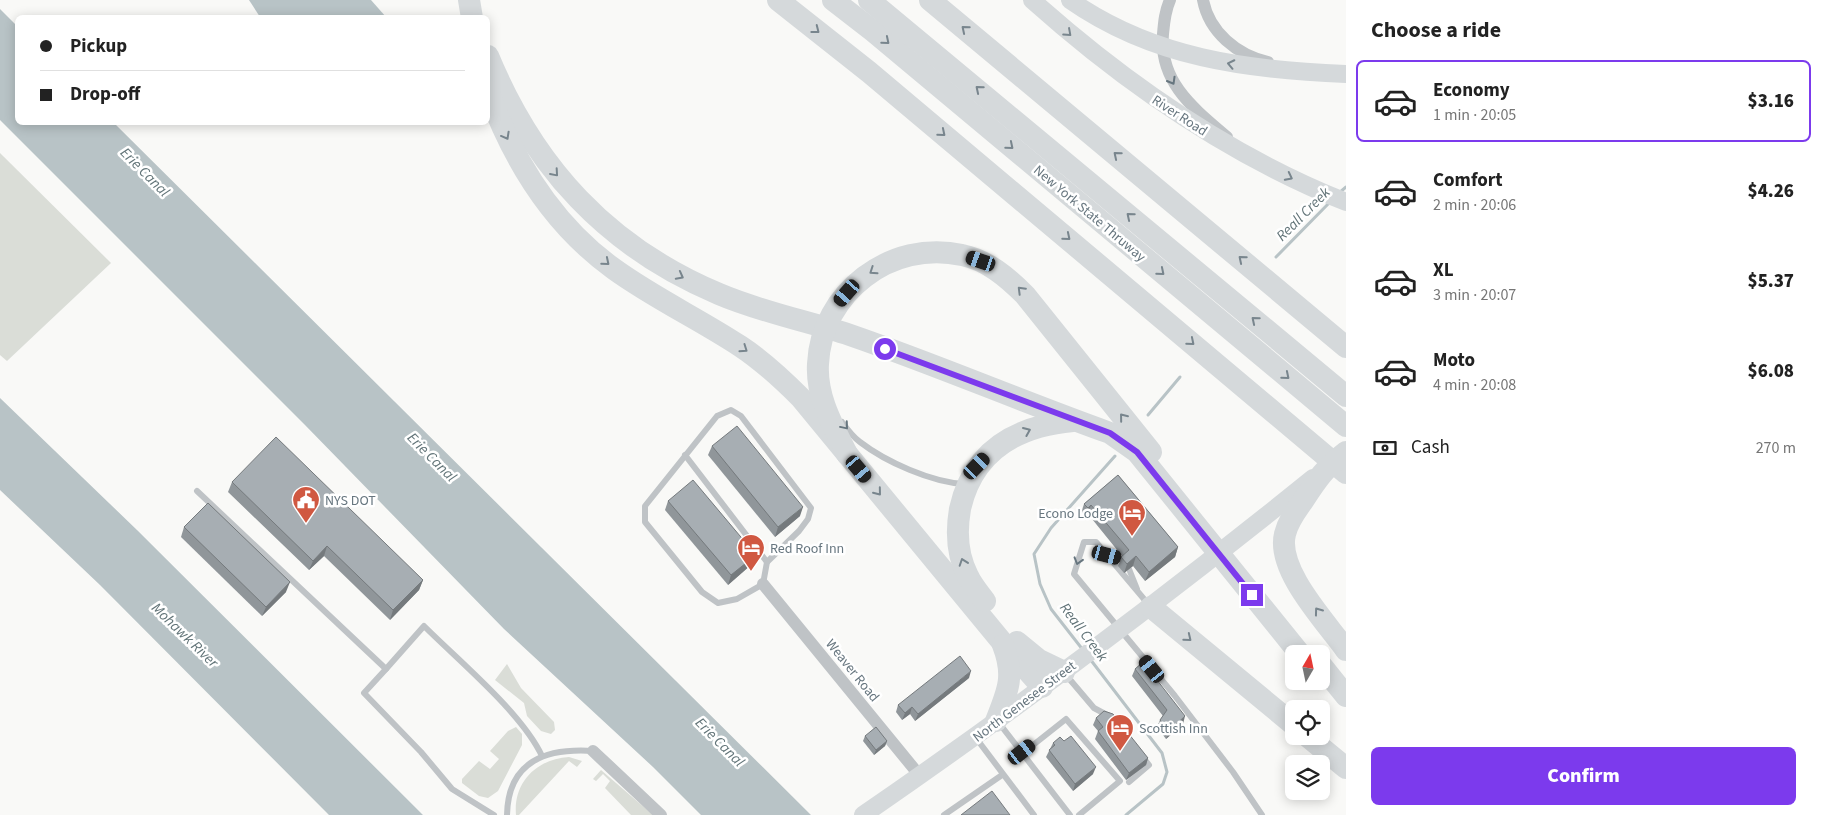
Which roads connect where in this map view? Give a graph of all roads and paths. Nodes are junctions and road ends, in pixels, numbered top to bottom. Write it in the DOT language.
graph roads {
  1 [pos="469,0"];
  2 [pos="778,0"];
  3 [pos="834,0"];
  4 [pos="869,0"];
  5 [pos="930,0"];
  6 [pos="1032,0"];
  7 [pos="1070,0"];
  8 [pos="1170,0"];
  9 [pos="1203,0"];
  10 [pos="472,15"];
  11 [pos="1162,46"];
  12 [pos="490,60"];
  13 [pos="1314,73"];
  14 [pos="1346,74"];
  15 [pos="490,96"];
  16 [pos="1254,160"];
  17 [pos="1346,202"];
  18 [pos="1346,347"];
  19 [pos="818,366"];
  20 [pos="1346,396"];
  21 [pos="833,407"];
  22 [pos="837,414"];
  23 [pos="1339,420"];
  24 [pos="1076,421"];
  25 [pos="1346,442"];
  26 [pos="1346,452"];
  27 [pos="847,454"];
  28 [pos="685,455"];
  29 [pos="1327,474"];
  30 [pos="967,484"];
  31 [pos="197,492"];
  32 [pos="1204,527"];
  33 [pos="1107,555"];
  34 [pos="767,562"];
  35 [pos="1123,562"];
  36 [pos="1128,569"];
  37 [pos="1243,575"];
  38 [pos="763,584"];
  39 [pos="1144,600"];
  40 [pos="1120,630"];
  41 [pos="1002,642"];
  42 [pos="1294,645"];
  43 [pos="1304,645"];
  44 [pos="1346,650"];
  45 [pos="1070,667"];
  46 [pos="386,669"];
  47 [pos="1330,676"];
  48 [pos="1042,687"];
  49 [pos="1329,690"];
  50 [pos="1346,696"];
  51 [pos="1346,711"];
  52 [pos="1285,718"];
  53 [pos="996,721"];
  54 [pos="1114,722"];
  55 [pos="976,738"];
  56 [pos="1318,745"];
  57 [pos="593,751"];
  58 [pos="1138,751"];
  59 [pos="1022,752"];
  60 [pos="542,756"];
  61 [pos="1346,768"];
  62 [pos="1002,774"];
  63 [pos="920,776"];
  64 [pos="1129,782"];
  65 [pos="494,815"];
  66 [pos="507,815"];
  67 [pos="661,815"];
  68 [pos="863,815"];
  69 [pos="944,815"];
  70 [pos="1034,815"];
  71 [pos="1070,815"];
  72 [pos="1079,815"];
  73 [pos="1259,815"];
  1 -- 10 [label="highway"];
  2 -- 29 [label="highway, one-way"];
  3 -- 23 [label="highway, New York State Thruway, one-way"];
  20 -- 4 [label="highway, New York State Thruway, one-way"];
  18 -- 5 [label="highway, one-way"];
  6 -- 16 [label="main road, River Road, one-way"];
  7 -- 11 [label="main road"];
  8 -- 11 [label="street"];
  9 -- 13 [label="street"];
  13 -- 11 [label="main road, one-way"];
  11 -- 16 [label="street, one-way"];
  12 -- 24 [label="highway, one-way"];
  13 -- 14 [label="main road"];
  15 -- 27 [label="highway, one-way"];
  16 -- 17 [label="main road, River Road, one-way"];
  19 -- 21 [label="lane"];
  19 -- 27 [label="highway"];
  32 -- 19 [label="highway, one-way"];
  22 -- 30 [label="lane, one-way"];
  30 -- 24 [label="highway, one-way"];
  24 -- 32 [label="highway"];
  25 -- 29 [label="main road"];
  26 -- 29 [label="highway, North Genesee Street"];
  27 -- 41 [label="highway, one-way"];
  28 -- 34 [label="lane"];
  28 -- 34 [label="lane"];
  28 -- 38 [label="lane"];
  29 -- 39 [label="main road, North Genesee Street"];
  44 -- 29 [label="highway, one-way"];
  45 -- 30 [label="highway, one-way"];
  31 -- 46 [label="lane"];
  32 -- 37 [label="highway"];
  33 -- 35 [label="lane"];
  33 -- 39 [label="lane"];
  33 -- 40 [label="lane, one-way"];
  34 -- 38 [label="lane"];
  36 -- 39 [label="lane"];
  37 -- 42 [label="highway"];
  37 -- 43 [label="highway"];
  38 -- 63 [label="street, Weaver Road"];
  39 -- 40 [label="main road, North Genesee Street"];
  39 -- 52 [label="highway, one-way"];
  40 -- 45 [label="main road, North Genesee Street"];
  40 -- 73 [label="lane"];
  41 -- 48 [label="highway"];
  41 -- 53 [label="highway"];
  45 -- 48 [label="main road, North Genesee Street"];
  45 -- 54 [label="lane"];
  46 -- 60 [label="lane"];
  46 -- 65 [label="lane"];
  47 -- 50 [label="highway"];
  48 -- 53 [label="main road, North Genesee Street"];
  49 -- 51 [label="highway"];
  53 -- 55 [label="main road, North Genesee Street"];
  53 -- 59 [label="lane"];
  55 -- 62 [label="lane"];
  55 -- 63 [label="main road, North Genesee Street"];
  56 -- 61 [label="highway"];
  57 -- 60 [label="lane"];
  57 -- 67 [label="street"];
  58 -- 64 [label="lane"];
  59 -- 71 [label="lane"];
  59 -- 72 [label="lane"];
  60 -- 66 [label="lane"];
  62 -- 69 [label="lane"];
  62 -- 70 [label="lane"];
  63 -- 68 [label="main road, North Genesee Street"];
}
